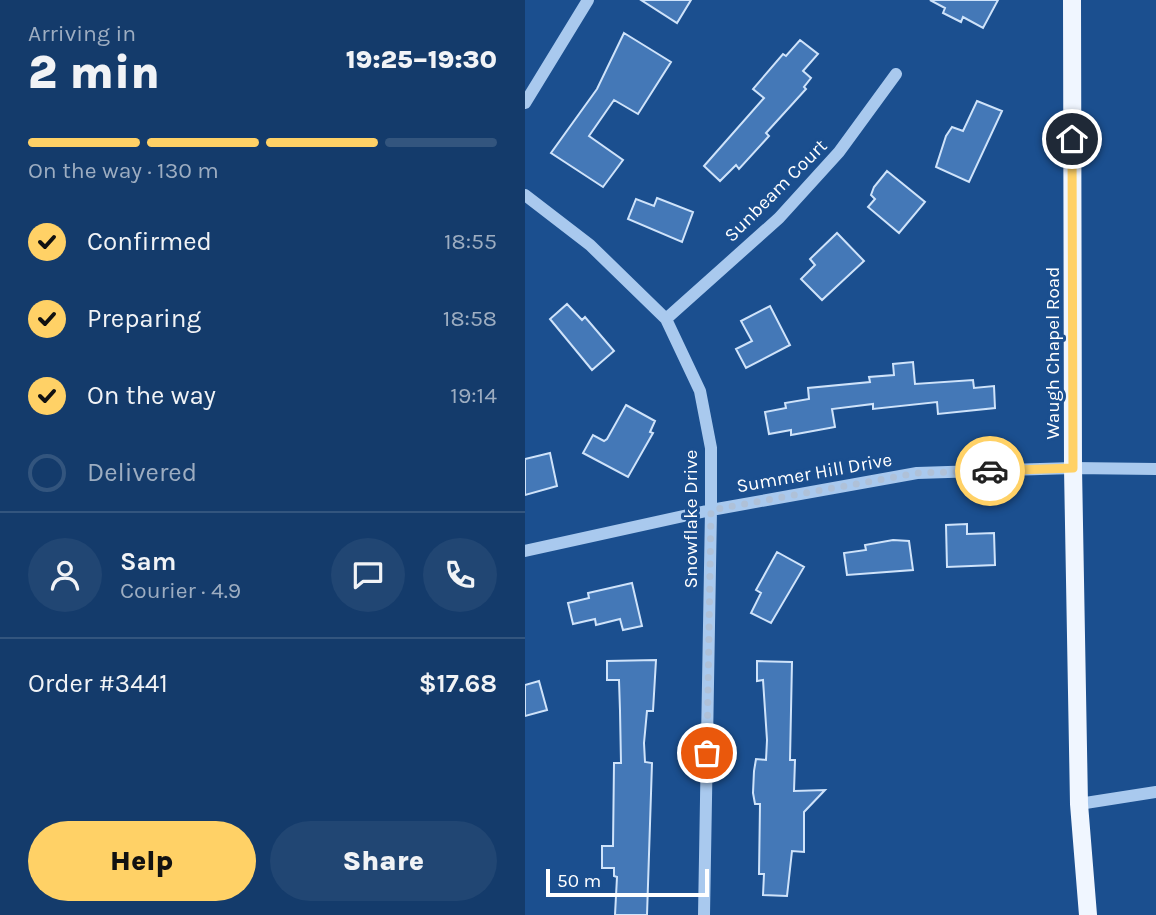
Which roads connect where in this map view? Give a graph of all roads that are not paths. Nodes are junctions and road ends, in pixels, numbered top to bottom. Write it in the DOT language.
graph roads {
  1 [pos="588,0"];
  2 [pos="1072,0"];
  3 [pos="896,74"];
  4 [pos="525,103"];
  5 [pos="525,195"];
  6 [pos="666,319"];
  7 [pos="1073,468"];
  8 [pos="1156,470"];
  9 [pos="711,510"];
  10 [pos="525,551"];
  11 [pos="1156,792"];
  12 [pos="1079,804"];
  13 [pos="704,915"];
  14 [pos="1088,915"];
  1 -- 4 [label="street"];
  2 -- 7 [label="main road, Waugh Chapel Road"];
  3 -- 6 [label="street, Sunbeam Court"];
  5 -- 6 [label="street, Snowflake Drive"];
  6 -- 9 [label="street, Snowflake Drive"];
  7 -- 8 [label="street, Summer Hill Drive"];
  7 -- 9 [label="street, Summer Hill Drive"];
  7 -- 12 [label="main road, Waugh Chapel Road"];
  9 -- 10 [label="street, Summer Hill Drive"];
  9 -- 13 [label="street, Snowflake Drive"];
  11 -- 12 [label="street"];
  12 -- 14 [label="main road, Waugh Chapel Road"];
}
